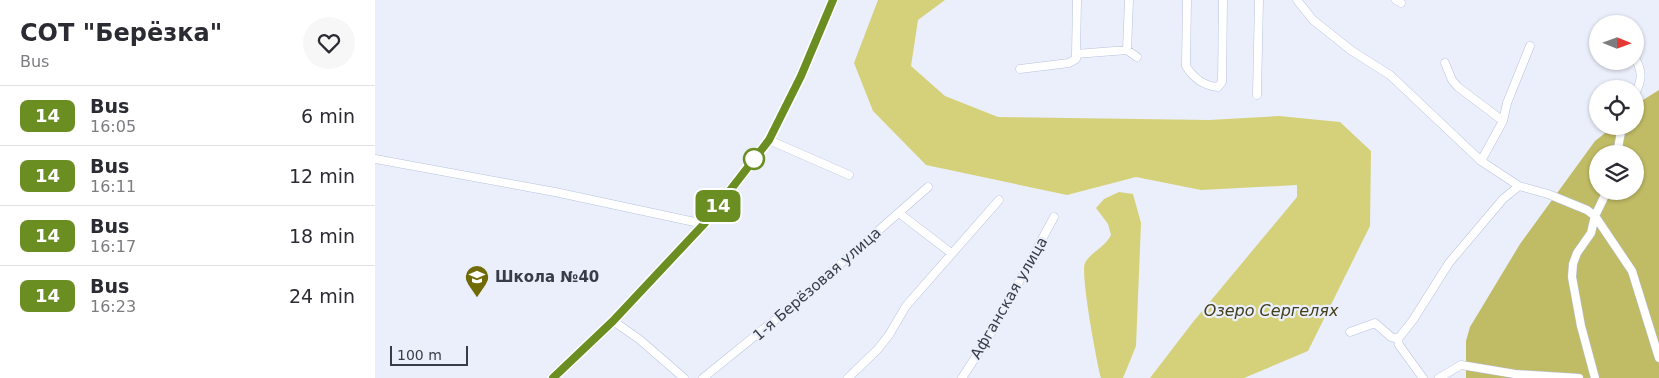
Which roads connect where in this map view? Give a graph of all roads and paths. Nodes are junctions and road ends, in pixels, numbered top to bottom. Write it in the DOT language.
graph roads {
  1 [pos="833,0"];
  2 [pos="1077,0"];
  3 [pos="1129,0"];
  4 [pos="1187,0"];
  5 [pos="1223,0"];
  6 [pos="1259,0"];
  7 [pos="1297,0"];
  8 [pos="1530,46"];
  9 [pos="1127,50"];
  10 [pos="1076,54"];
  11 [pos="1137,57"];
  12 [pos="1445,63"];
  13 [pos="1020,69"];
  14 [pos="1257,95"];
  15 [pos="1503,121"];
  16 [pos="769,140"];
  17 [pos="375,159"];
  18 [pos="1481,161"];
  19 [pos="849,175"];
  20 [pos="928,186"];
  21 [pos="1519,186"];
  22 [pos="999,200"];
  23 [pos="1603,200"];
  24 [pos="899,213"];
  25 [pos="1595,216"];
  26 [pos="1055,217"];
  27 [pos="704,224"];
  28 [pos="951,253"];
  29 [pos="613,321"];
  30 [pos="1350,332"];
  31 [pos="1398,339"];
  32 [pos="1659,358"];
  33 [pos="553,378"];
  34 [pos="684,378"];
  35 [pos="703,378"];
  36 [pos="848,378"];
  37 [pos="963,378"];
  38 [pos="1423,378"];
  39 [pos="1439,378"];
  40 [pos="1579,378"];
  41 [pos="1595,378"];
  1 -- 16 [label="street"];
  2 -- 10 [label="street"];
  3 -- 9 [label="street"];
  4 -- 5 [label="street"];
  6 -- 14 [label="street"];
  7 -- 18 [label="street"];
  8 -- 15 [label="street"];
  9 -- 10 [label="street"];
  9 -- 11 [label="street"];
  10 -- 13 [label="street"];
  12 -- 15 [label="street"];
  15 -- 18 [label="street"];
  16 -- 19 [label="street"];
  16 -- 27 [label="street"];
  17 -- 27 [label="street"];
  18 -- 21 [label="street"];
  20 -- 24 [label="street, 1-я Берёзовая улица"];
  21 -- 25 [label="street"];
  21 -- 31 [label="street"];
  22 -- 28 [label="street"];
  23 -- 25 [label="street"];
  24 -- 28 [label="street"];
  24 -- 35 [label="street, 1-я Берёзовая улица"];
  25 -- 32 [label="street"];
  25 -- 41 [label="street"];
  26 -- 37 [label="street, Афганская улица"];
  27 -- 29 [label="street"];
  28 -- 36 [label="street"];
  29 -- 33 [label="street"];
  29 -- 34 [label="street"];
  30 -- 31 [label="street"];
  31 -- 38 [label="street"];
  39 -- 40 [label="street"];
}
